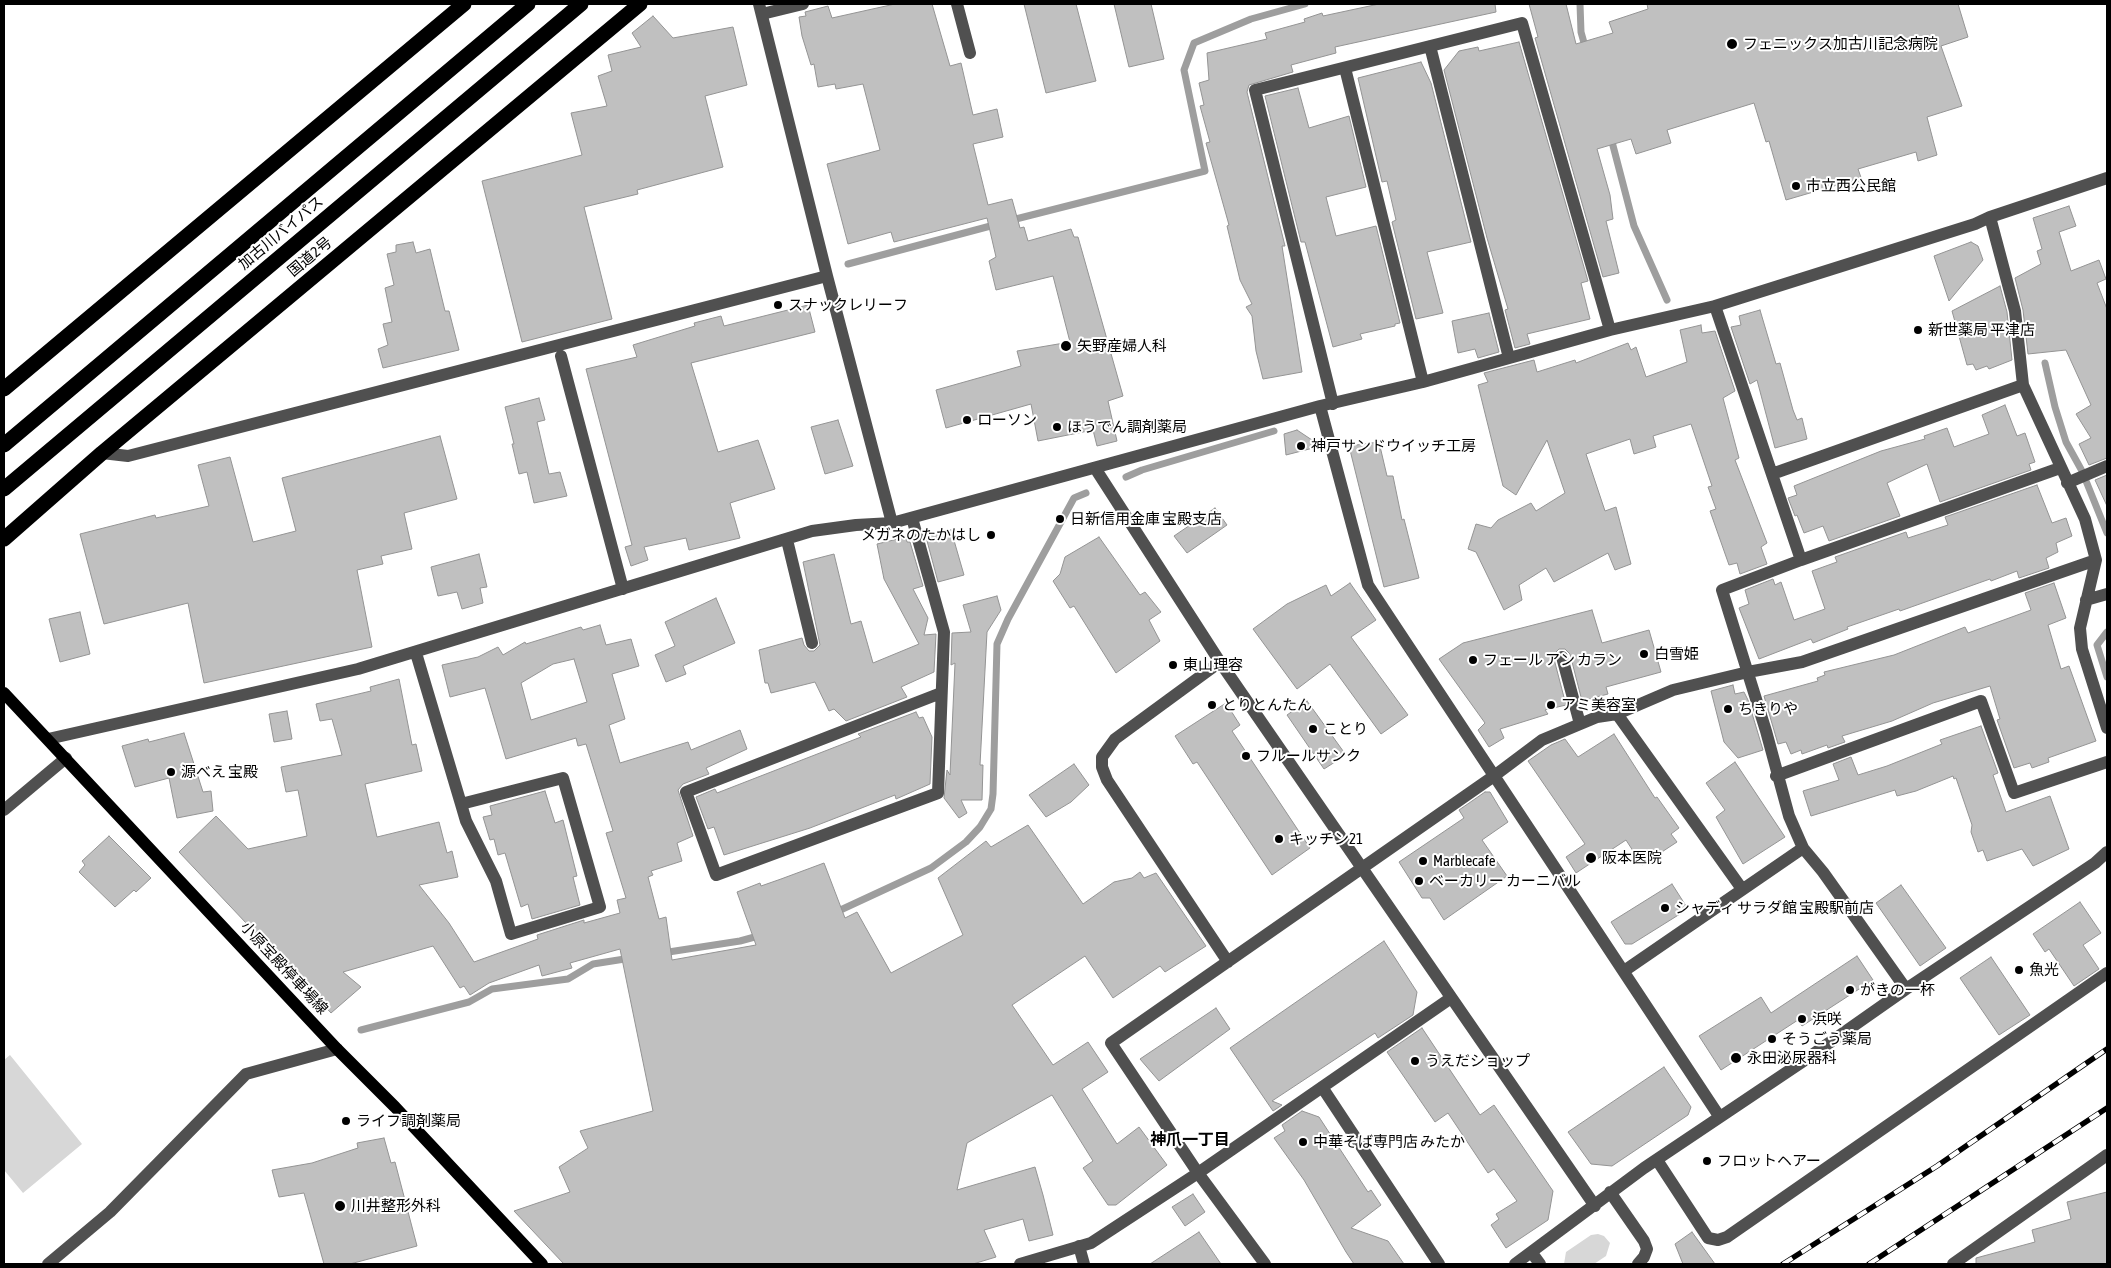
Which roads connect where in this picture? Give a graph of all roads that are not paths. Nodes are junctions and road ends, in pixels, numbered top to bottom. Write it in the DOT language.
graph roads {
  1 [pos="464,4"];
  2 [pos="528,4"];
  3 [pos="582,4"];
  4 [pos="640,4"];
  5 [pos="803,4"];
  6 [pos="957,4"];
  7 [pos="761,9"];
  8 [pos="1430,46"];
  9 [pos="970,53"];
  10 [pos="1345,68"];
  11 [pos="2107,178"];
  12 [pos="1990,217"];
  13 [pos="827,276"];
  14 [pos="1715,306"];
  15 [pos="1610,330"];
  16 [pos="561,356"];
  17 [pos="1509,358"];
  18 [pos="1423,382"];
  19 [pos="2023,385"];
  20 [pos="4,389"];
  21 [pos="1327,405"];
  22 [pos="4,444"];
  23 [pos="102,453"];
  24 [pos="2107,466"];
  25 [pos="1095,468"];
  26 [pos="2060,468"];
  27 [pos="1772,474"];
  28 [pos="2071,482"];
  29 [pos="4,489"];
  30 [pos="912,518"];
  31 [pos="892,523"];
  32 [pos="4,539"];
  33 [pos="787,540"];
  34 [pos="1801,560"];
  35 [pos="2096,560"];
  36 [pos="623,589"];
  37 [pos="2107,594"];
  38 [pos="2086,600"];
  39 [pos="812,643"];
  40 [pos="416,653"];
  41 [pos="1562,657"];
  42 [pos="1220,662"];
  43 [pos="1748,672"];
  44 [pos="4,693"];
  45 [pos="941,693"];
  46 [pos="1617,714"];
  47 [pos="1580,724"];
  48 [pos="2107,728"];
  49 [pos="48,739"];
  50 [pos="66,758"];
  51 [pos="2107,762"];
  52 [pos="1494,776"];
  53 [pos="1776,776"];
  54 [pos="461,804"];
  55 [pos="4,810"];
  56 [pos="1803,848"];
  57 [pos="2107,852"];
  58 [pos="1363,866"];
  59 [pos="1742,889"];
  60 [pos="1228,962"];
  61 [pos="1624,971"];
  62 [pos="2107,973"];
  63 [pos="1906,989"];
  64 [pos="1451,998"];
  65 [pos="337,1049"];
  66 [pos="1322,1087"];
  67 [pos="1719,1116"];
  68 [pos="2107,1154"];
  69 [pos="1657,1160"];
  70 [pos="1198,1173"];
  71 [pos="1610,1192"];
  72 [pos="1595,1206"];
  73 [pos="1079,1246"];
  74 [pos="1532,1253"];
  75 [pos="48,1264"];
  76 [pos="542,1264"];
  77 [pos="1020,1264"];
  78 [pos="1084,1264"];
  79 [pos="1265,1264"];
  80 [pos="1439,1264"];
  81 [pos="1515,1264"];
  82 [pos="1540,1264"];
  83 [pos="1638,1264"];
  84 [pos="1953,1264"];
  1 -- 20 [label="highway"];
  2 -- 22 [label="highway, 加古川バイパス"];
  3 -- 29 [label="highway, 加古川バイパス"];
  4 -- 23 [label="highway, 国道2号"];
  5 -- 7 [label="street"];
  6 -- 9 [label="street"];
  7 -- 13 [label="street"];
  8 -- 10 [label="street"];
  8 -- 15 [label="street"];
  8 -- 17 [label="street"];
  10 -- 18 [label="street"];
  10 -- 21 [label="street"];
  11 -- 12 [label="street"];
  12 -- 14 [label="street"];
  12 -- 19 [label="street"];
  13 -- 23 [label="street"];
  13 -- 31 [label="street"];
  14 -- 15 [label="street"];
  14 -- 27 [label="street"];
  15 -- 17 [label="street"];
  16 -- 36 [label="street"];
  17 -- 18 [label="street"];
  18 -- 21 [label="street"];
  19 -- 26 [label="street"];
  19 -- 27 [label="street"];
  21 -- 25 [label="street"];
  21 -- 52 [label="street"];
  23 -- 32 [label="highway, 国道2号"];
  24 -- 28 [label="street"];
  25 -- 30 [label="street"];
  25 -- 42 [label="street"];
  26 -- 28 [label="street"];
  26 -- 34 [label="street"];
  27 -- 34 [label="street"];
  28 -- 35 [label="street"];
  30 -- 31 [label="street"];
  30 -- 45 [label="street"];
  31 -- 33 [label="street"];
  33 -- 36 [label="street"];
  33 -- 39 [label="street"];
  34 -- 43 [label="street"];
  35 -- 38 [label="street"];
  35 -- 43 [label="street"];
  36 -- 40 [label="street"];
  37 -- 38 [label="street"];
  38 -- 48 [label="street"];
  40 -- 49 [label="street"];
  40 -- 54 [label="street"];
  41 -- 47 [label="street"];
  42 -- 58 [label="street"];
  42 -- 60 [label="street"];
  43 -- 46 [label="street"];
  43 -- 53 [label="street"];
  44 -- 49 [label="main road, 小原宝殿停車場線"];
  45 -- 45 [label="street"];
  46 -- 47 [label="street"];
  46 -- 59 [label="street"];
  47 -- 52 [label="street"];
  49 -- 50 [label="main road, 小原宝殿停車場線"];
  50 -- 55 [label="street"];
  50 -- 65 [label="main road, 小原宝殿停車場線"];
  51 -- 53 [label="street"];
  52 -- 58 [label="street"];
  52 -- 61 [label="street"];
  53 -- 56 [label="street"];
  54 -- 54 [label="street"];
  56 -- 59 [label="street"];
  56 -- 63 [label="street"];
  57 -- 63 [label="street"];
  58 -- 60 [label="street"];
  58 -- 64 [label="street"];
  59 -- 61 [label="street"];
  60 -- 70 [label="street"];
  61 -- 67 [label="street"];
  62 -- 69 [label="street"];
  63 -- 67 [label="street"];
  64 -- 66 [label="street"];
  64 -- 72 [label="street"];
  65 -- 75 [label="street"];
  65 -- 76 [label="main road, 小原宝殿停車場線"];
  66 -- 70 [label="street"];
  66 -- 80 [label="street"];
  67 -- 69 [label="street"];
  68 -- 84 [label="street"];
  69 -- 71 [label="street"];
  70 -- 73 [label="street"];
  70 -- 79 [label="street"];
  71 -- 72 [label="street"];
  71 -- 83 [label="street"];
  72 -- 74 [label="street"];
  73 -- 77 [label="street"];
  73 -- 78 [label="street"];
  74 -- 81 [label="street"];
  74 -- 82 [label="street"];
}
